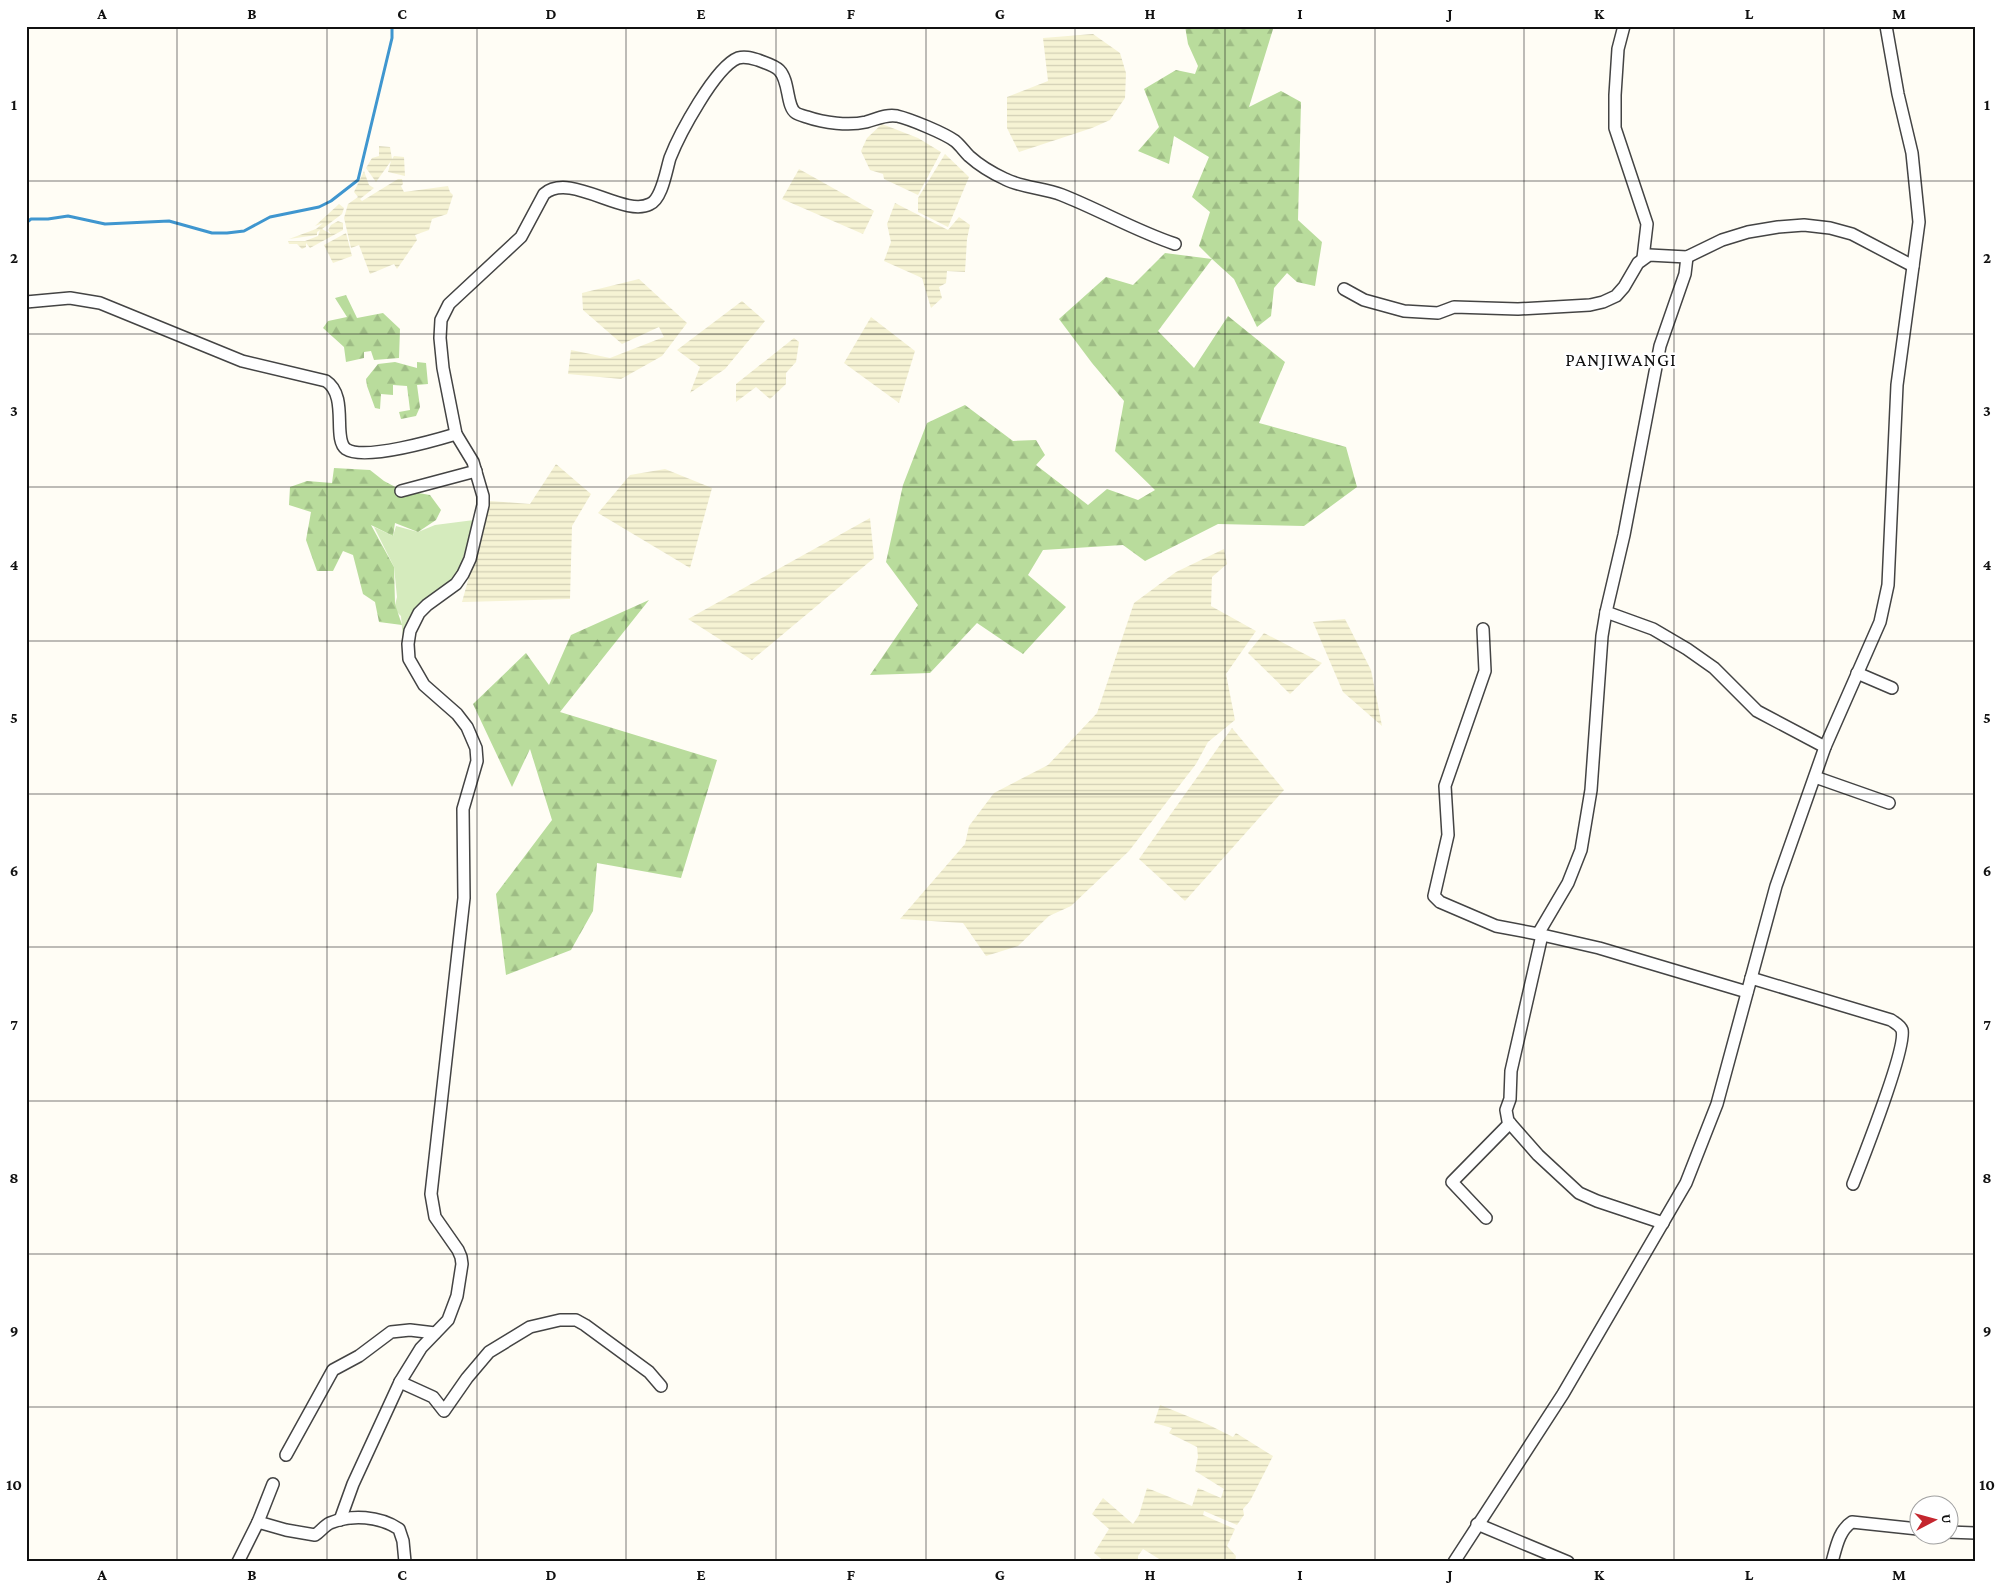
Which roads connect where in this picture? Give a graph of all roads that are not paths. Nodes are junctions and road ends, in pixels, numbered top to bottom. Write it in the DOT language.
graph roads {
  1 [pos="1624,26"];
  2 [pos="1886,26"];
  3 [pos="1175,244"];
  4 [pos="1688,257"];
  5 [pos="1643,258"];
  6 [pos="1913,266"];
  7 [pos="1344,290"];
  8 [pos="26,302"];
  9 [pos="456,434"];
  10 [pos="476,471"];
  11 [pos="401,490"];
  12 [pos="1606,612"];
  13 [pos="1483,629"];
  14 [pos="1858,672"];
  15 [pos="1892,688"];
  16 [pos="1825,747"];
  17 [pos="1814,777"];
  18 [pos="1889,803"];
  19 [pos="1540,934"];
  20 [pos="1751,978"];
  21 [pos="1747,992"];
  22 [pos="1510,1123"];
  23 [pos="1853,1184"];
  24 [pos="1486,1218"];
  25 [pos="1663,1223"];
  26 [pos="435,1333"];
  27 [pos="400,1382"];
  28 [pos="661,1386"];
  29 [pos="286,1455"];
  30 [pos="273,1484"];
  31 [pos="340,1520"];
  32 [pos="258,1522"];
  33 [pos="1477,1524"];
  34 [pos="1908,1528"];
  35 [pos="1958,1532"];
  36 [pos="1975,1533"];
  37 [pos="238,1562"];
  38 [pos="405,1562"];
  39 [pos="1454,1562"];
  40 [pos="1568,1562"];
  41 [pos="1832,1562"];
  1 -- 5 [label="street"];
  2 -- 6 [label="street"];
  3 -- 9 [label="street"];
  4 -- 5 [label="street"];
  4 -- 6 [label="street"];
  4 -- 12 [label="street"];
  5 -- 7 [label="street"];
  6 -- 14 [label="street"];
  8 -- 9 [label="street"];
  9 -- 10 [label="street"];
  10 -- 11 [label="street"];
  10 -- 26 [label="street"];
  12 -- 16 [label="street"];
  12 -- 19 [label="street"];
  13 -- 19 [label="street"];
  14 -- 15 [label="street"];
  14 -- 16 [label="street"];
  16 -- 17 [label="street"];
  17 -- 18 [label="street"];
  17 -- 20 [label="street"];
  19 -- 21 [label="street"];
  19 -- 22 [label="street"];
  20 -- 21 [label="street"];
  20 -- 23 [label="street"];
  21 -- 25 [label="street"];
  22 -- 24 [label="street"];
  22 -- 25 [label="street"];
  25 -- 33 [label="street"];
  26 -- 27 [label="street"];
  26 -- 29 [label="street"];
  27 -- 28 [label="street"];
  27 -- 31 [label="street"];
  30 -- 32 [label="street"];
  31 -- 32 [label="street"];
  31 -- 38 [label="street"];
  32 -- 37 [label="street"];
  33 -- 39 [label="street"];
  33 -- 40 [label="street"];
  34 -- 41 [label="street"];
  35 -- 36 [label="street"];
}
